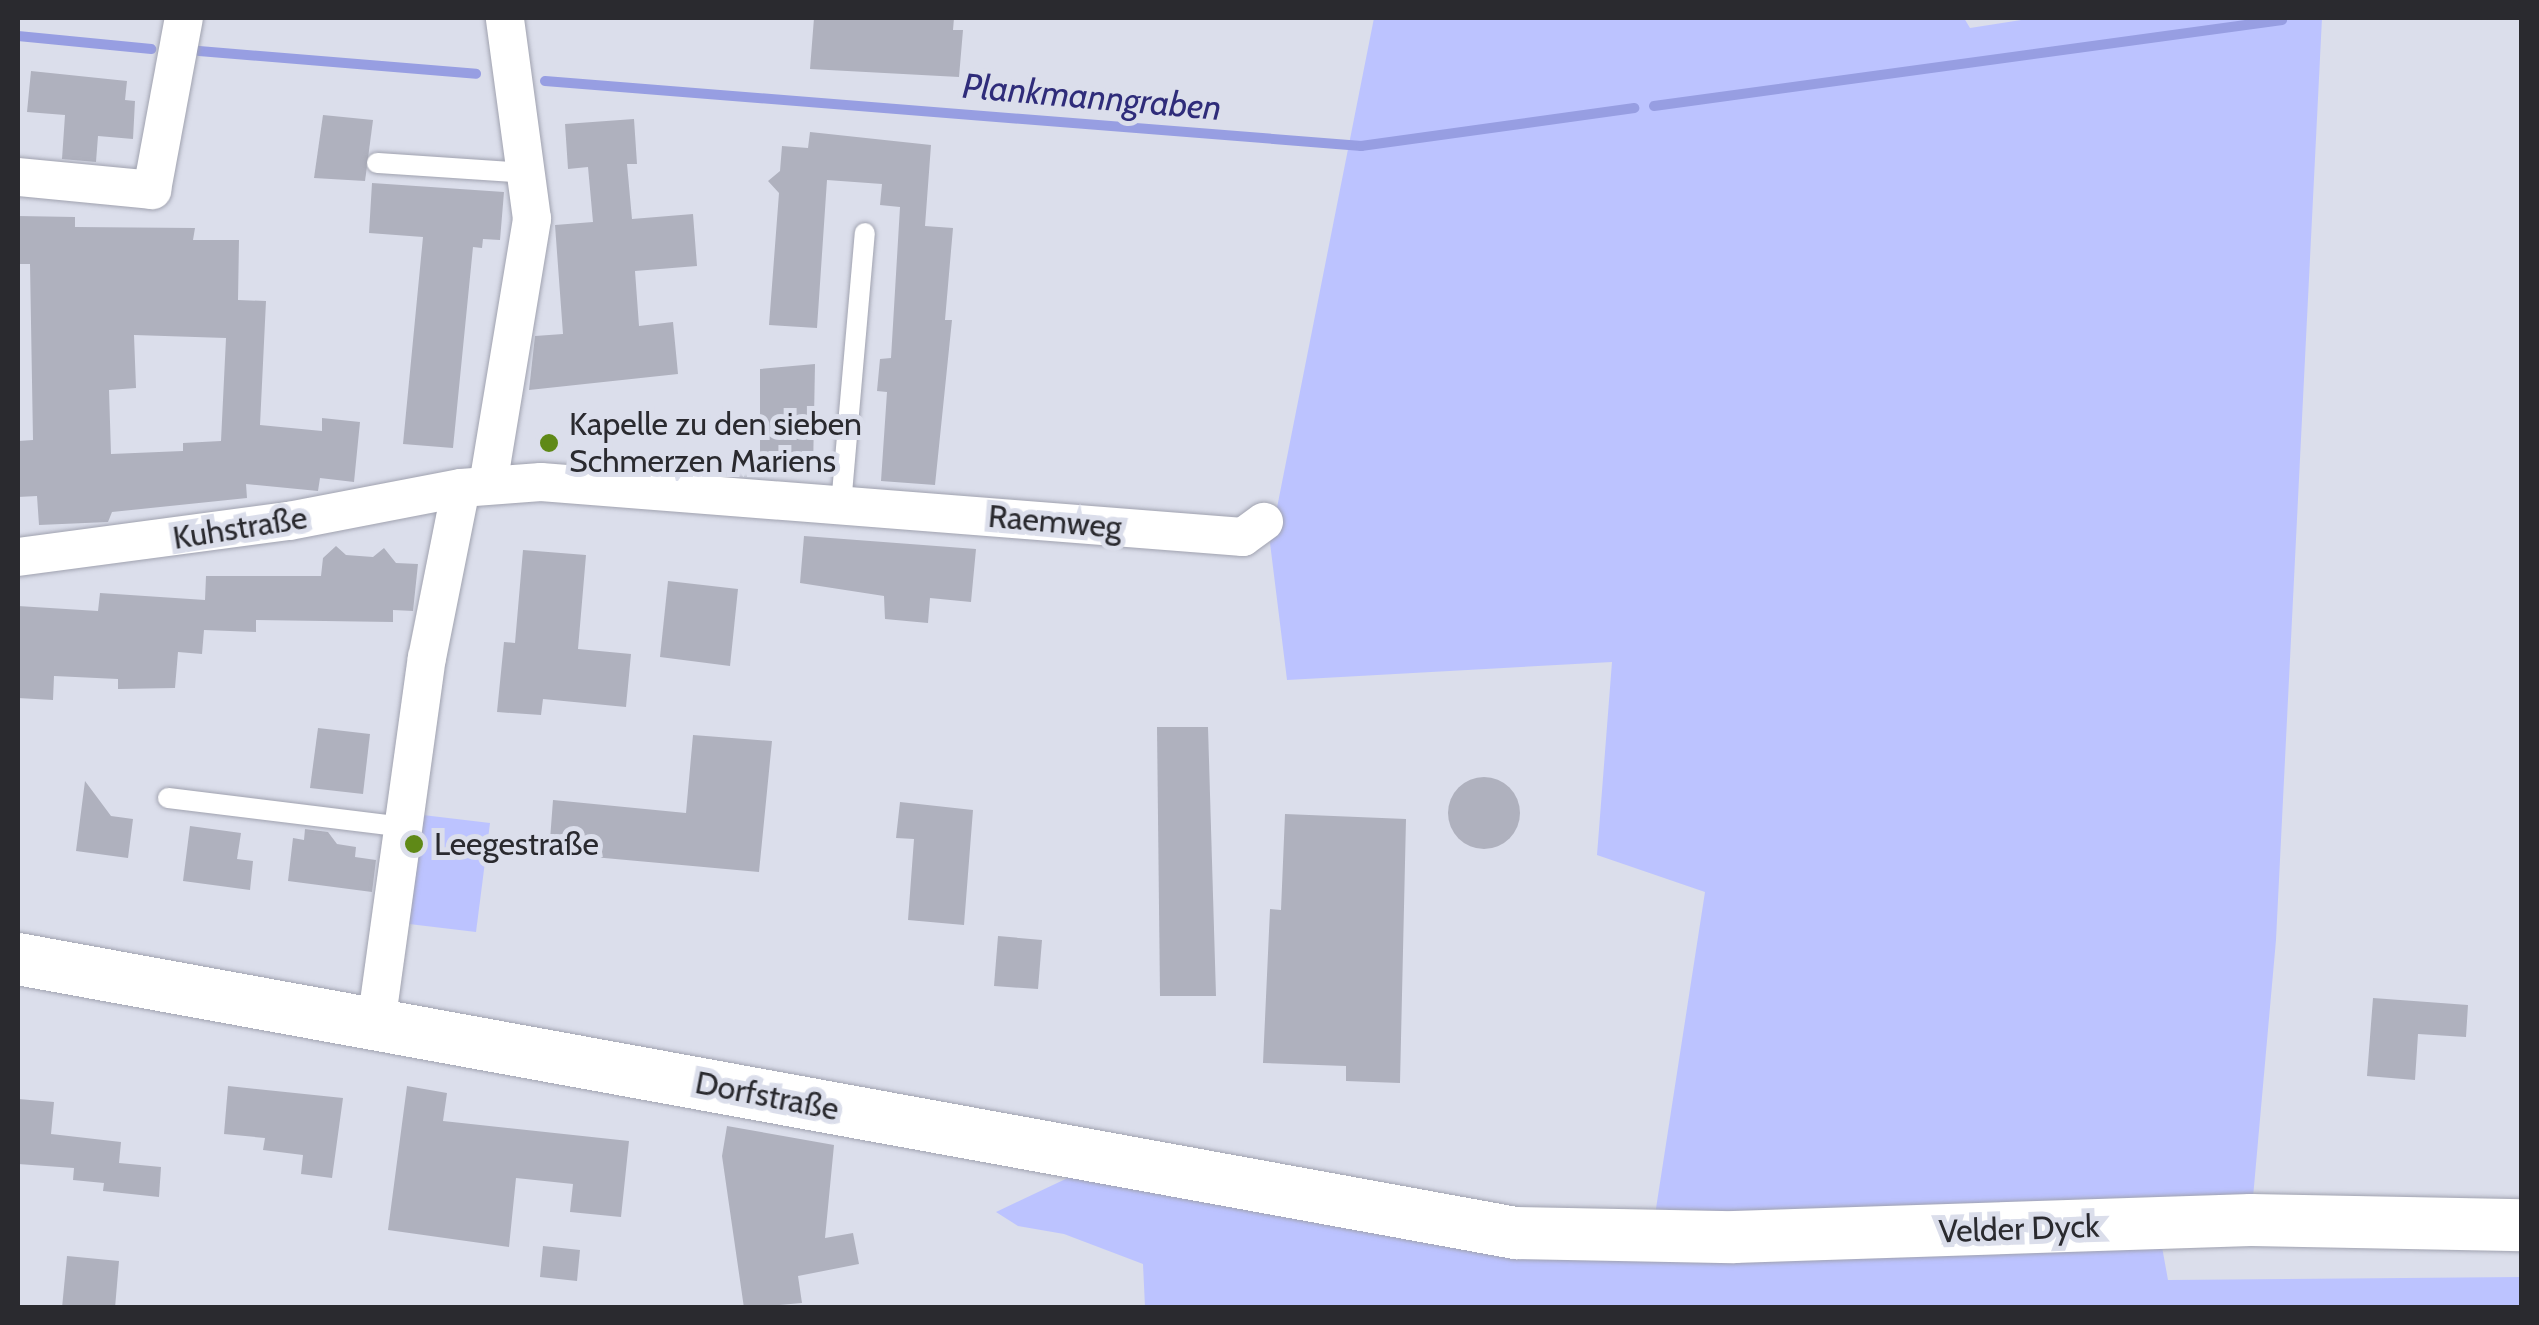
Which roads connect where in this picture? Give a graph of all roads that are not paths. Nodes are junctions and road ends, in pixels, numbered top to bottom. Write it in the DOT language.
graph roads {
  1 [pos="184,18"];
  2 [pos="505,18"];
  3 [pos="377,163"];
  4 [pos="527,173"];
  5 [pos="18,177"];
  6 [pos="864,233"];
  7 [pos="475,486"];
  8 [pos="840,504"];
  9 [pos="1264,522"];
  10 [pos="18,557"];
  11 [pos="168,798"];
  12 [pos="403,827"];
  13 [pos="18,958"];
  14 [pos="376,1024"];
  15 [pos="2522,1226"];
  16 [pos="1516,1232"];
  1 -- 5 [label="street"];
  2 -- 4 [label="street"];
  3 -- 4 [label="lane"];
  4 -- 7 [label="street"];
  6 -- 8 [label="lane"];
  7 -- 8 [label="street, Raemweg"];
  7 -- 10 [label="street, Kuhstraße"];
  7 -- 12 [label="street"];
  8 -- 9 [label="street, Raemweg"];
  11 -- 12 [label="lane"];
  12 -- 14 [label="street"];
  13 -- 14 [label="main road, Dorfstraße"];
  14 -- 16 [label="main road, Dorfstraße"];
  15 -- 16 [label="main road, Velder Dyck"];
}
